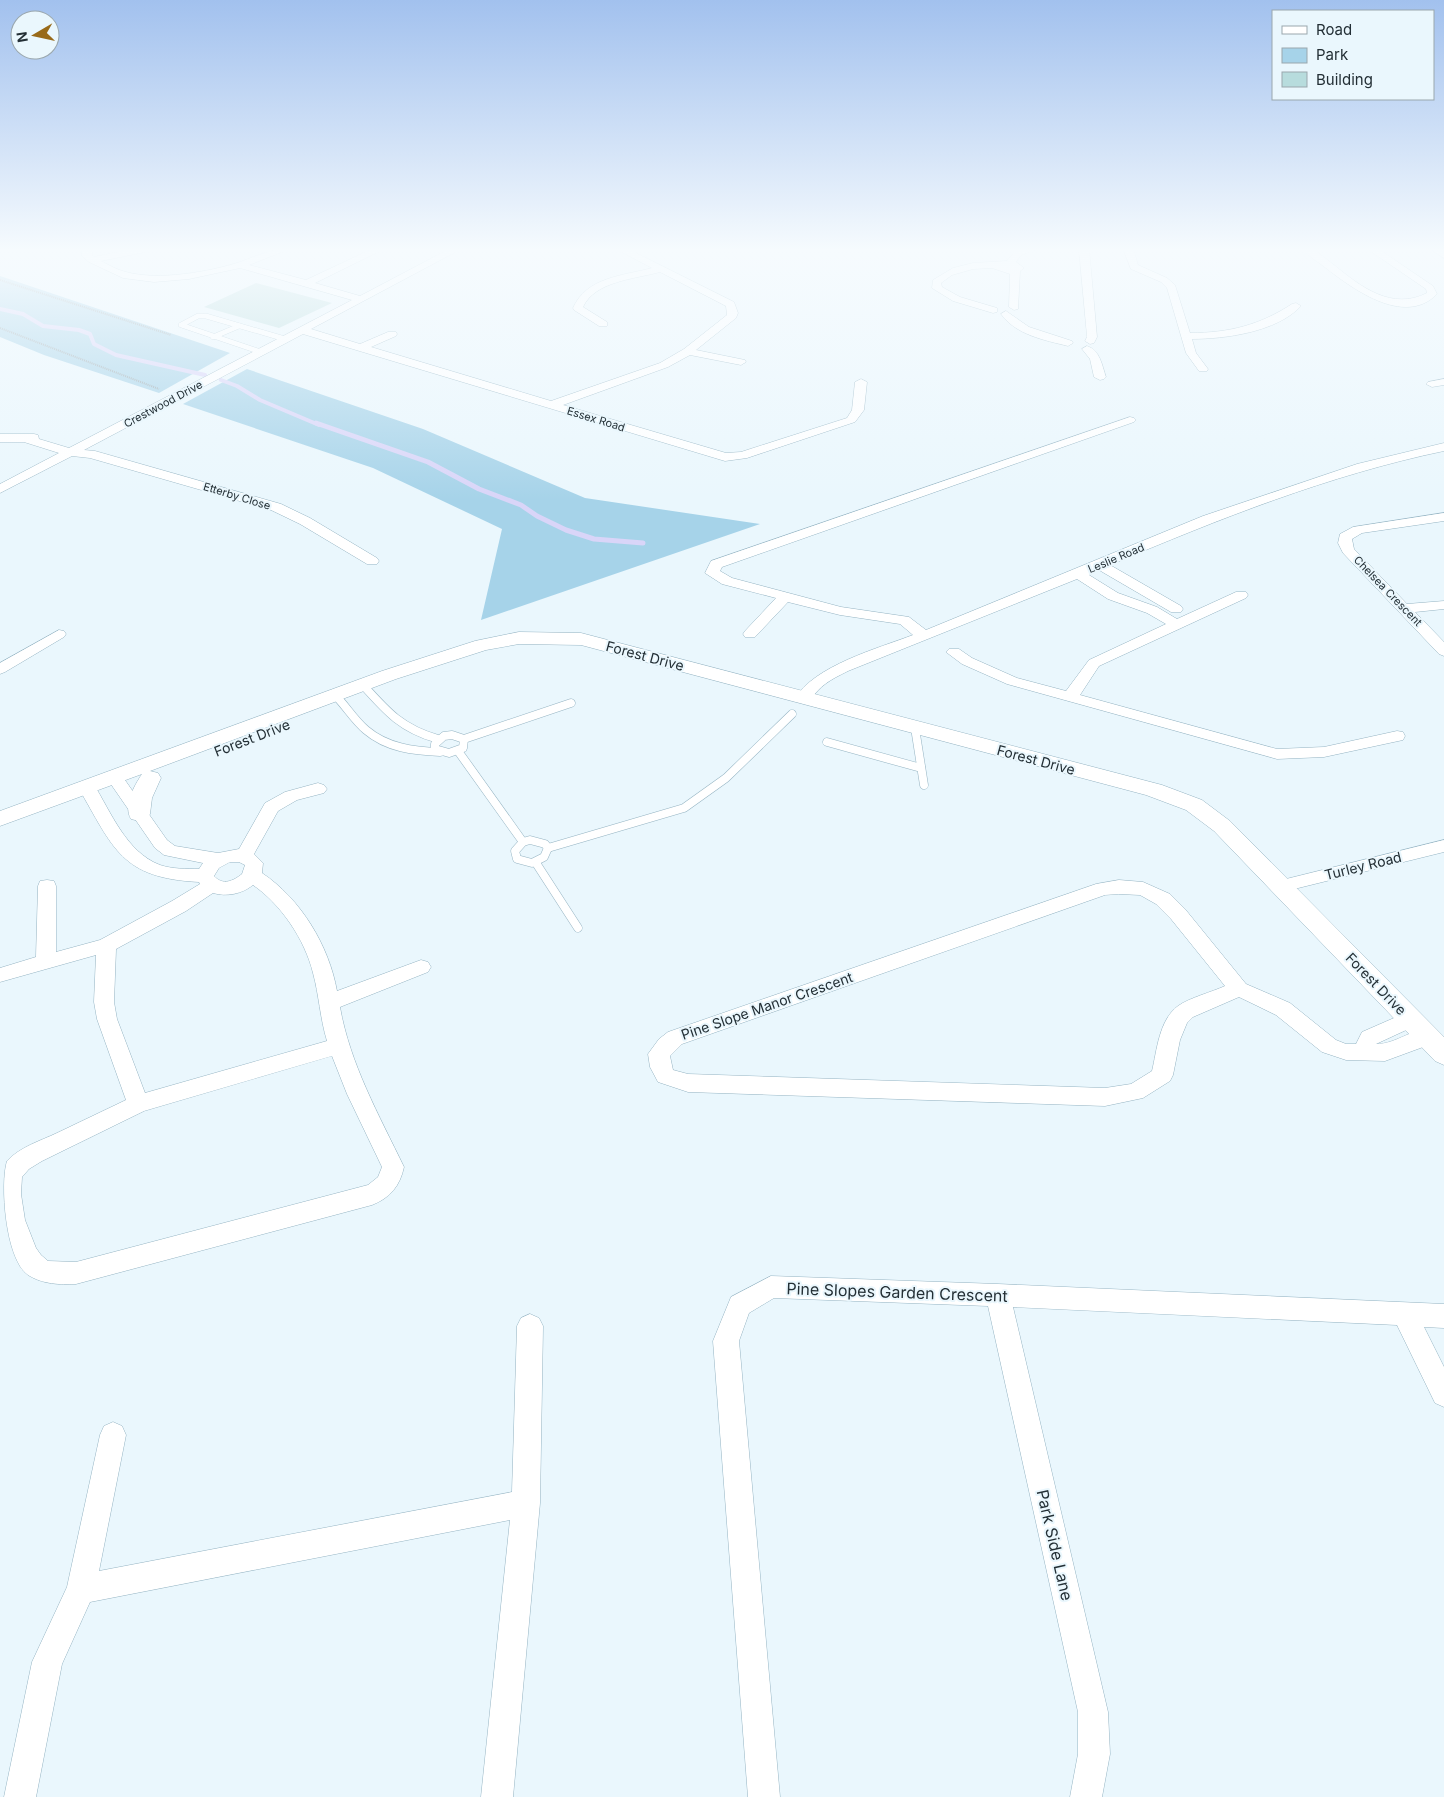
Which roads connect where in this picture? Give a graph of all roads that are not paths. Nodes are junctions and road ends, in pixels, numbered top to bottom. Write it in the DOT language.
graph roads {
  1 [pos="199,332"];
  2 [pos="225,332"];
  3 [pos="260,332"];
  4 [pos="298,332"];
  5 [pos="308,332"];
  6 [pos="712,332"];
  7 [pos="1035,332"];
  8 [pos="1092,332"];
  9 [pos="1186,332"];
  10 [pos="1240,332"];
  11 [pos="392,334"];
  12 [pos="1187,336"];
  13 [pos="213,337"];
  14 [pos="285,339"];
  15 [pos="1068,343"];
  16 [pos="1089,345"];
  17 [pos="360,348"];
  18 [pos="688,351"];
  19 [pos="261,352"];
  20 [pos="741,362"];
  21 [pos="1203,369"];
  22 [pos="1100,377"];
  23 [pos="861,382"];
  24 [pos="551,405"];
  25 [pos="1130,420"];
  26 [pos="23,437"];
  27 [pos="0,438"];
  28 [pos="1444,448"];
  29 [pos="88,450"];
  30 [pos="70,453"];
  31 [pos="0,489"];
  32 [pos="1444,517"];
  33 [pos="372,562"];
  34 [pos="1100,564"];
  35 [pos="1078,574"];
  36 [pos="1241,595"];
  37 [pos="785,597"];
  38 [pos="1444,605"];
  39 [pos="1405,608"];
  40 [pos="1191,618"];
  41 [pos="1177,625"];
  42 [pos="59,634"];
  43 [pos="750,634"];
  44 [pos="923,635"];
  45 [pos="1444,651"];
  46 [pos="954,652"];
  47 [pos="0,669"];
  48 [pos="367,689"];
  49 [pos="1070,696"];
  50 [pos="339,699"];
  51 [pos="571,703"];
  52 [pos="797,707"];
  53 [pos="916,728"];
  54 [pos="1397,736"];
  55 [pos="438,739"];
  56 [pos="464,739"];
  57 [pos="828,742"];
  58 [pos="458,751"];
  59 [pos="440,752"];
  60 [pos="921,768"];
  61 [pos="150,778"];
  62 [pos="118,783"];
  63 [pos="924,785"];
  64 [pos="318,790"];
  65 [pos="91,793"];
  66 [pos="139,814"];
  67 [pos="0,819"];
  68 [pos="0,834"];
  69 [pos="523,842"];
  70 [pos="1444,846"];
  71 [pos="548,848"];
  72 [pos="218,859"];
  73 [pos="536,862"];
  74 [pos="248,865"];
  75 [pos="208,881"];
  76 [pos="47,886"];
  77 [pos="1282,886"];
  78 [pos="578,928"];
  79 [pos="106,945"];
  80 [pos="46,963"];
  81 [pos="421,967"];
  82 [pos="0,975"];
  83 [pos="1239,989"];
  84 [pos="329,1003"];
  85 [pos="1410,1019"];
  86 [pos="1428,1037"];
  87 [pos="338,1046"];
  88 [pos="1363,1051"];
  89 [pos="1444,1054"];
  90 [pos="138,1104"];
  91 [pos="998,1295"];
  92 [pos="1405,1314"];
  93 [pos="1444,1316"];
  94 [pos="530,1326"];
  95 [pos="1444,1394"];
  96 [pos="114,1435"];
  97 [pos="526,1503"];
  98 [pos="81,1589"];
  99 [pos="20,1797"];
  100 [pos="497,1797"];
  101 [pos="764,1797"];
  102 [pos="1086,1797"];
  1 -- 13 [label="lane"];
  2 -- 13 [label="lane"];
  3 -- 14 [label="lane"];
  4 -- 14 [label="street, Crestwood Drive"];
  5 -- 17 [label="street, Essex Road"];
  6 -- 18 [label="street"];
  7 -- 15 [label="street"];
  8 -- 16 [label="street"];
  9 -- 12 [label="street"];
  10 -- 12 [label="street"];
  11 -- 17 [label="street"];
  12 -- 21 [label="street"];
  13 -- 19 [label="lane"];
  14 -- 19 [label="street, Crestwood Drive"];
  15 -- 16 [label="street"];
  16 -- 22 [label="street"];
  17 -- 24 [label="street, Essex Road"];
  18 -- 20 [label="street"];
  18 -- 24 [label="street"];
  19 -- 29 [label="street, Crestwood Drive"];
  23 -- 24 [label="street, Essex Road"];
  25 -- 37 [label="street"];
  26 -- 27 [label="street"];
  26 -- 29 [label="street"];
  26 -- 30 [label="street, Etterby Close"];
  28 -- 34 [label="street, Leslie Road"];
  29 -- 30 [label="street, Etterby Close"];
  29 -- 33 [label="street, Etterby Close"];
  30 -- 31 [label="street"];
  32 -- 39 [label="street, Chelsea Crescent"];
  34 -- 35 [label="street, Leslie Road"];
  34 -- 40 [label="street"];
  35 -- 41 [label="street"];
  35 -- 44 [label="street, Leslie Road"];
  36 -- 40 [label="street"];
  37 -- 43 [label="street"];
  37 -- 44 [label="street"];
  38 -- 39 [label="street"];
  39 -- 45 [label="street, Chelsea Crescent"];
  40 -- 41 [label="street"];
  41 -- 49 [label="street"];
  42 -- 47 [label="street"];
  44 -- 52 [label="street, Leslie Road"];
  46 -- 49 [label="street"];
  48 -- 50 [label="street, Forest Drive"];
  48 -- 52 [label="street, Forest Drive"];
  48 -- 55 [label="lane"];
  49 -- 54 [label="street"];
  50 -- 59 [label="lane"];
  50 -- 61 [label="street, Forest Drive"];
  50 -- 62 [label="street, Forest Drive"];
  51 -- 56 [label="lane"];
  52 -- 53 [label="street, Forest Drive"];
  52 -- 71 [label="lane"];
  53 -- 60 [label="lane"];
  53 -- 77 [label="street, Forest Drive"];
  55 -- 56 [label="lane"];
  55 -- 59 [label="lane"];
  56 -- 58 [label="lane"];
  57 -- 60 [label="lane"];
  58 -- 59 [label="lane"];
  58 -- 69 [label="lane"];
  60 -- 63 [label="lane"];
  61 -- 62 [label="street, Forest Drive"];
  61 -- 66 [label="street"];
  62 -- 65 [label="street, Forest Drive"];
  62 -- 66 [label="street"];
  64 -- 74 [label="street"];
  65 -- 67 [label="street, Forest Drive"];
  65 -- 68 [label="street, Forest Drive"];
  65 -- 75 [label="street"];
  66 -- 72 [label="street"];
  69 -- 71 [label="lane"];
  69 -- 73 [label="lane"];
  70 -- 77 [label="street, Turley Road"];
  71 -- 73 [label="lane"];
  72 -- 74 [label="street"];
  72 -- 75 [label="street"];
  73 -- 78 [label="lane"];
  74 -- 75 [label="street"];
  74 -- 84 [label="street"];
  75 -- 79 [label="street"];
  76 -- 80 [label="street"];
  77 -- 85 [label="street, Forest Drive"];
  79 -- 80 [label="street"];
  79 -- 90 [label="street"];
  80 -- 82 [label="street"];
  81 -- 84 [label="street"];
  83 -- 83 [label="street, Pine Slope Manor Crescent"];
  83 -- 88 [label="street, Pine Slope Manor Crescent"];
  84 -- 87 [label="street"];
  85 -- 86 [label="street, Forest Drive"];
  85 -- 88 [label="street"];
  86 -- 88 [label="street, Pine Slope Manor Crescent"];
  86 -- 89 [label="street, Forest Drive"];
  87 -- 90 [label="street"];
  87 -- 90 [label="street"];
  91 -- 92 [label="street, Pine Slopes Garden Crescent"];
  91 -- 101 [label="street, Pine Slopes Garden Crescent"];
  91 -- 102 [label="street, Park Side Lane"];
  92 -- 93 [label="street, Pine Slopes Garden Crescent"];
  92 -- 95 [label="street"];
  94 -- 97 [label="street"];
  96 -- 98 [label="street"];
  97 -- 98 [label="street"];
  97 -- 100 [label="street"];
  98 -- 99 [label="street"];
}
